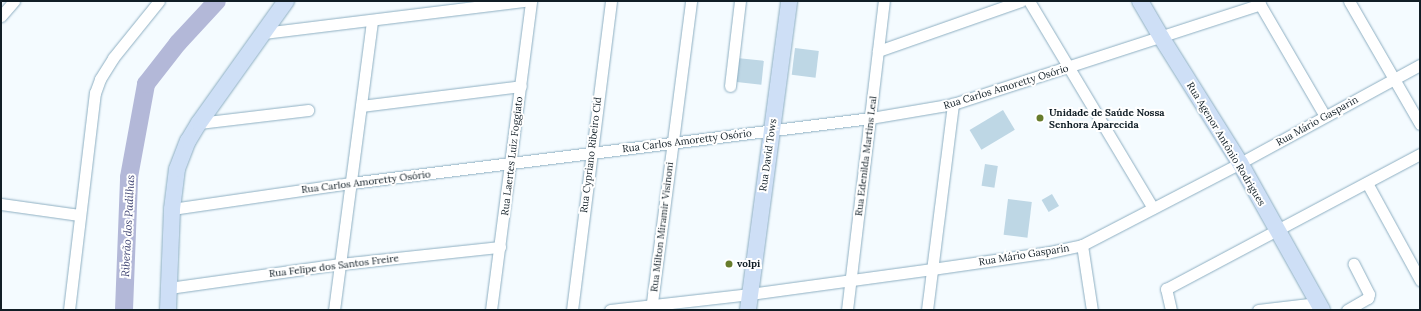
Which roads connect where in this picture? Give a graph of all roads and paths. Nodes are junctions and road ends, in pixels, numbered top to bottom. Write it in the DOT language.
graph roads {
  1 [pos="14,1"];
  2 [pos="159,1"];
  3 [pos="286,1"];
  4 [pos="524,1"];
  5 [pos="531,1"];
  6 [pos="611,1"];
  7 [pos="691,1"];
  8 [pos="740,1"];
  9 [pos="789,1"];
  10 [pos="884,1"];
  11 [pos="1021,1"];
  12 [pos="1029,1"];
  13 [pos="1140,1"];
  14 [pos="1349,1"];
  15 [pos="1259,3"];
  16 [pos="450,6"];
  17 [pos="1,16"];
  18 [pos="372,20"];
  19 [pos="263,33"];
  20 [pos="1161,37"];
  21 [pos="878,51"];
  22 [pos="1420,65"];
  23 [pos="1069,68"];
  24 [pos="1395,78"];
  25 [pos="520,86"];
  26 [pos="730,86"];
  27 [pos="953,104"];
  28 [pos="361,106"];
  29 [pos="308,110"];
  30 [pos="1325,116"];
  31 [pos="871,118"];
  32 [pos="199,123"];
  33 [pos="1420,124"];
  34 [pos="772,130"];
  35 [pos="672,144"];
  36 [pos="591,154"];
  37 [pos="1420,154"];
  38 [pos="1240,163"];
  39 [pos="510,164"];
  40 [pos="1367,183"];
  41 [pos="350,184"];
  42 [pos="1,204"];
  43 [pos="1153,208"];
  44 [pos="172,209"];
  45 [pos="79,215"];
  46 [pos="1277,230"];
  47 [pos="1082,244"];
  48 [pos="500,247"];
  49 [pos="340,264"];
  50 [pos="1354,264"];
  51 [pos="932,269"];
  52 [pos="851,280"];
  53 [pos="1420,280"];
  54 [pos="169,288"];
  55 [pos="750,294"];
  56 [pos="652,307"];
  57 [pos="1320,307"];
  58 [pos="68,310"];
  59 [pos="168,310"];
  60 [pos="334,310"];
  61 [pos="491,310"];
  62 [pos="572,310"];
  63 [pos="610,310"];
  64 [pos="748,310"];
  65 [pos="847,310"];
  66 [pos="927,310"];
  67 [pos="1092,310"];
  68 [pos="1171,310"];
  69 [pos="1258,310"];
  70 [pos="1347,310"];
  1 -- 17 [label="street"];
  2 -- 45 [label="street"];
  3 -- 19 [label="street"];
  4 -- 16 [label="street"];
  5 -- 25 [label="street, Rua Laertes Luiz Foggiato"];
  6 -- 36 [label="street, Rua Cypriano Ribeiro Cid"];
  7 -- 35 [label="street, Rua Milton Miramir Visinoni"];
  8 -- 26 [label="street"];
  9 -- 34 [label="street, Rua David Tows"];
  10 -- 21 [label="street, Rua Edenilda Martins Leal"];
  11 -- 21 [label="street"];
  12 -- 23 [label="street"];
  13 -- 20 [label="street, Rua Agenor Antônio Rodrigues"];
  14 -- 24 [label="street"];
  15 -- 20 [label="street, Rua Carlos Amoretty Osório"];
  15 -- 30 [label="street"];
  16 -- 18 [label="street"];
  18 -- 19 [label="street"];
  18 -- 28 [label="street"];
  19 -- 32 [label="street"];
  20 -- 23 [label="street, Rua Carlos Amoretty Osório"];
  20 -- 38 [label="street, Rua Agenor Antônio Rodrigues"];
  21 -- 31 [label="street, Rua Edenilda Martins Leal"];
  22 -- 24 [label="street, Rua Mário Gasparin"];
  23 -- 27 [label="street, Rua Carlos Amoretty Osório"];
  23 -- 43 [label="street"];
  24 -- 30 [label="street, Rua Mário Gasparin"];
  24 -- 33 [label="street"];
  25 -- 28 [label="street"];
  25 -- 39 [label="street, Rua Laertes Luiz Foggiato"];
  27 -- 31 [label="street, Rua Carlos Amoretty Osório"];
  27 -- 51 [label="street"];
  28 -- 41 [label="street"];
  29 -- 32 [label="street"];
  30 -- 38 [label="street, Rua Mário Gasparin"];
  31 -- 34 [label="street, Rua Carlos Amoretty Osório"];
  31 -- 52 [label="street, Rua Edenilda Martins Leal"];
  32 -- 44 [label="street"];
  34 -- 35 [label="street, Rua Carlos Amoretty Osório"];
  34 -- 55 [label="street, Rua David Tows"];
  35 -- 36 [label="street, Rua Carlos Amoretty Osório"];
  35 -- 56 [label="street, Rua Milton Miramir Visinoni"];
  36 -- 39 [label="street, Rua Carlos Amoretty Osório"];
  36 -- 62 [label="street, Rua Cypriano Ribeiro Cid"];
  37 -- 40 [label="street"];
  38 -- 43 [label="street, Rua Mário Gasparin"];
  38 -- 46 [label="street, Rua Agenor Antônio Rodrigues"];
  39 -- 41 [label="street, Rua Carlos Amoretty Osório"];
  39 -- 48 [label="street, Rua Laertes Luiz Foggiato"];
  40 -- 46 [label="street"];
  40 -- 53 [label="street"];
  41 -- 44 [label="street, Rua Carlos Amoretty Osório"];
  41 -- 49 [label="street"];
  42 -- 45 [label="street"];
  43 -- 47 [label="street, Rua Mário Gasparin"];
  44 -- 54 [label="street"];
  45 -- 58 [label="street"];
  46 -- 57 [label="street, Rua Agenor Antônio Rodrigues"];
  46 -- 68 [label="street"];
  47 -- 51 [label="street, Rua Mário Gasparin"];
  47 -- 67 [label="street"];
  48 -- 49 [label="street, Rua Felipe dos Santos Freire"];
  48 -- 61 [label="street, Rua Laertes Luiz Foggiato"];
  49 -- 54 [label="street, Rua Felipe dos Santos Freire"];
  49 -- 60 [label="street"];
  50 -- 70 [label="street"];
  51 -- 52 [label="street, Rua Mário Gasparin"];
  51 -- 66 [label="street"];
  52 -- 55 [label="street, Rua Mário Gasparin"];
  52 -- 65 [label="street, Rua Edenilda Martins Leal"];
  54 -- 59 [label="street"];
  55 -- 56 [label="street, Rua Mário Gasparin"];
  55 -- 64 [label="street, Rua David Tows"];
  56 -- 63 [label="street, Rua Mário Gasparin"];
  57 -- 69 [label="street"];
}
